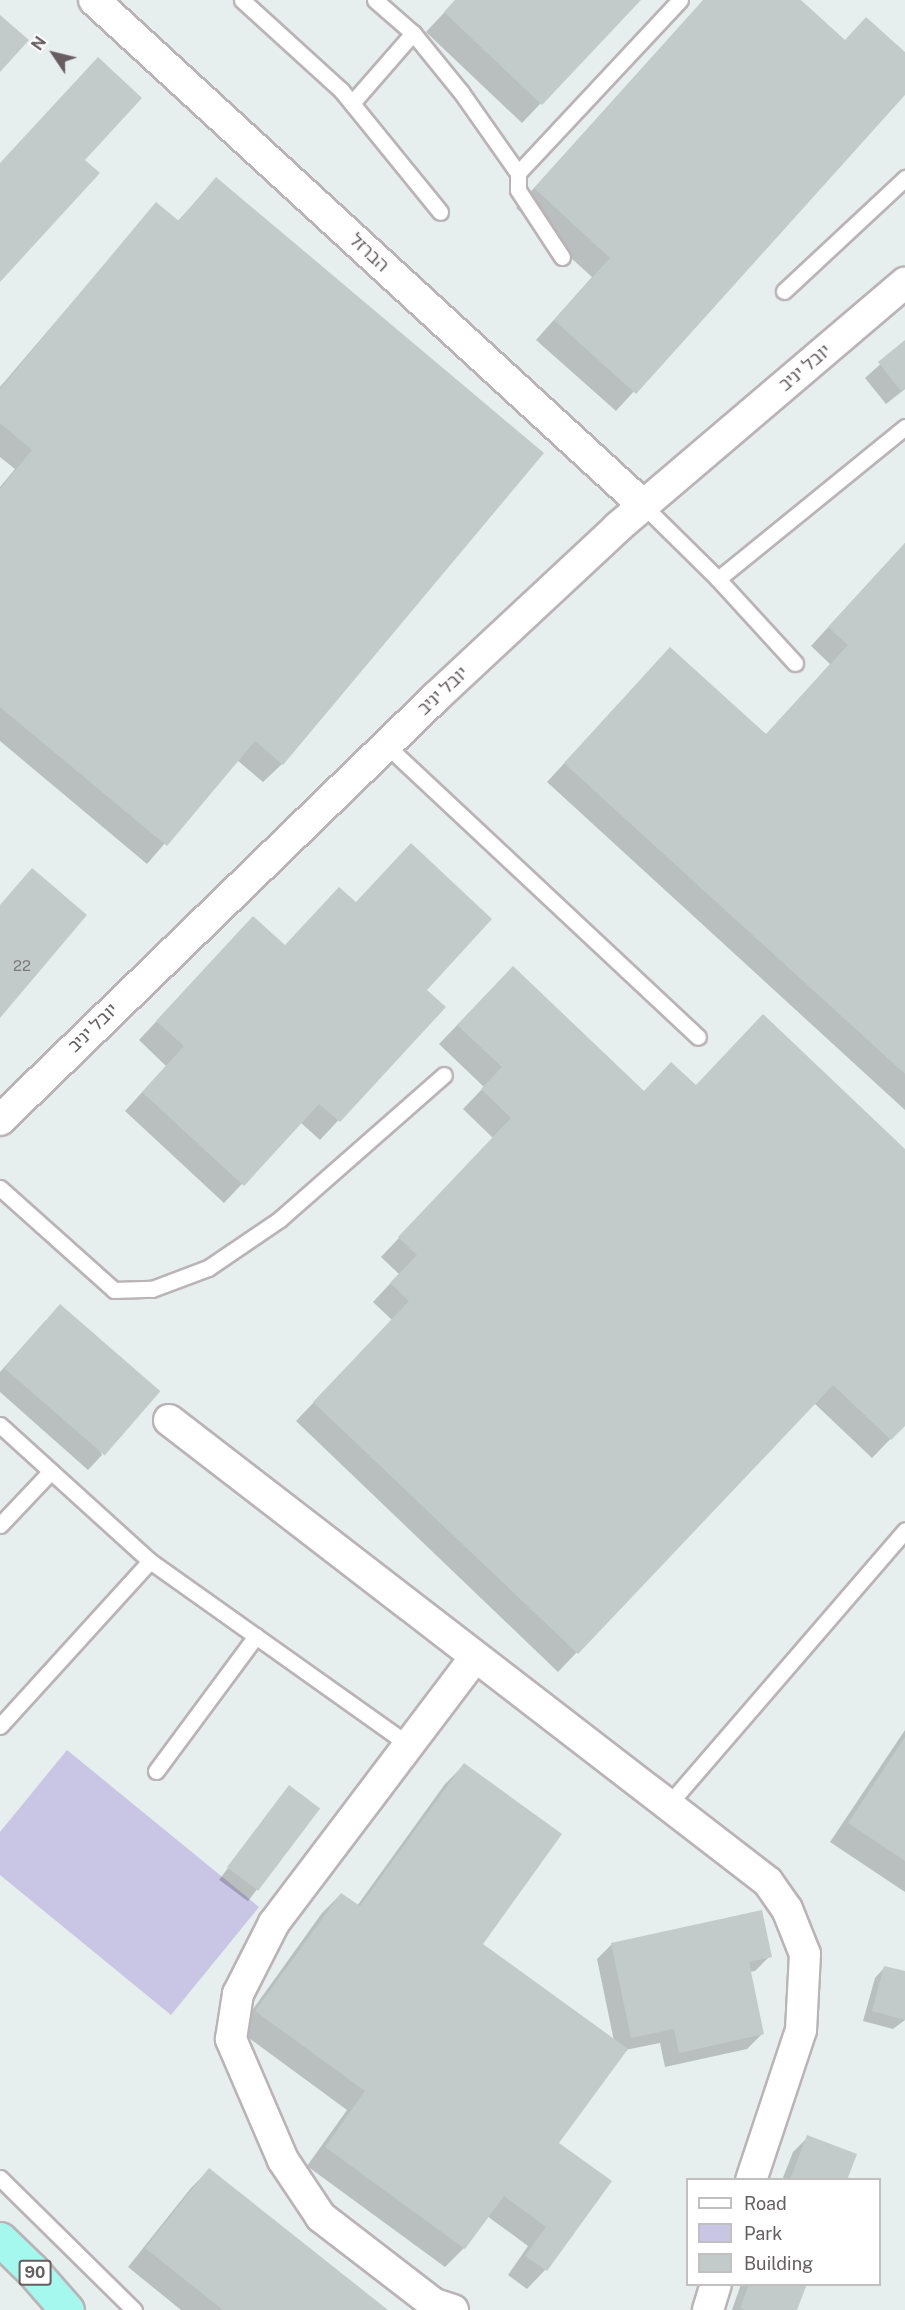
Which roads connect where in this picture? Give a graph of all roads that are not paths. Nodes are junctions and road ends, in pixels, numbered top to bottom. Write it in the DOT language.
graph roads {
  1 [pos="94,0"];
  2 [pos="242,0"];
  3 [pos="375,0"];
  4 [pos="681,0"];
  5 [pos="413,33"];
  6 [pos="352,103"];
  7 [pos="518,172"];
  8 [pos="905,178"];
  9 [pos="440,212"];
  10 [pos="562,257"];
  11 [pos="905,283"];
  12 [pos="784,291"];
  13 [pos="905,427"];
  14 [pos="644,505"];
  15 [pos="718,579"];
  16 [pos="795,663"];
  17 [pos="386,745"];
  18 [pos="698,1037"];
  19 [pos="444,1075"];
  20 [pos="0,1120"];
  21 [pos="0,1188"];
  22 [pos="170,1420"];
  23 [pos="0,1425"];
  24 [pos="51,1471"];
  25 [pos="0,1526"];
  26 [pos="905,1530"];
  27 [pos="150,1561"];
  28 [pos="256,1636"];
  29 [pos="476,1657"];
  30 [pos="0,1726"];
  31 [pos="409,1745"];
  32 [pos="156,1771"];
  33 [pos="668,1805"];
  34 [pos="0,2178"];
  35 [pos="752,2178"];
  36 [pos="0,2239"];
  37 [pos="716,2286"];
  38 [pos="68,2310"];
  39 [pos="134,2310"];
  40 [pos="453,2310"];
  41 [pos="708,2310"];
  1 -- 14 [label="street, הברזל"];
  2 -- 6 [label="lane"];
  3 -- 5 [label="lane"];
  4 -- 7 [label="lane"];
  5 -- 6 [label="lane"];
  5 -- 7 [label="lane"];
  6 -- 9 [label="lane"];
  7 -- 10 [label="lane"];
  8 -- 12 [label="lane"];
  11 -- 14 [label="street, יובל יניב"];
  13 -- 15 [label="lane"];
  14 -- 15 [label="lane"];
  14 -- 17 [label="street, יובל יניב"];
  15 -- 16 [label="lane"];
  17 -- 18 [label="lane"];
  17 -- 20 [label="street, יובל יניב"];
  19 -- 21 [label="lane"];
  22 -- 29 [label="street"];
  23 -- 24 [label="lane"];
  24 -- 25 [label="lane"];
  24 -- 27 [label="lane"];
  26 -- 33 [label="lane"];
  27 -- 28 [label="lane"];
  27 -- 30 [label="lane"];
  28 -- 31 [label="lane"];
  28 -- 32 [label="lane"];
  29 -- 31 [label="street"];
  29 -- 33 [label="street"];
  31 -- 40 [label="street"];
  33 -- 35 [label="street"];
  34 -- 39 [label="lane"];
  36 -- 38 [label="highway, 90"];
  37 -- 41 [label="street"];
}
